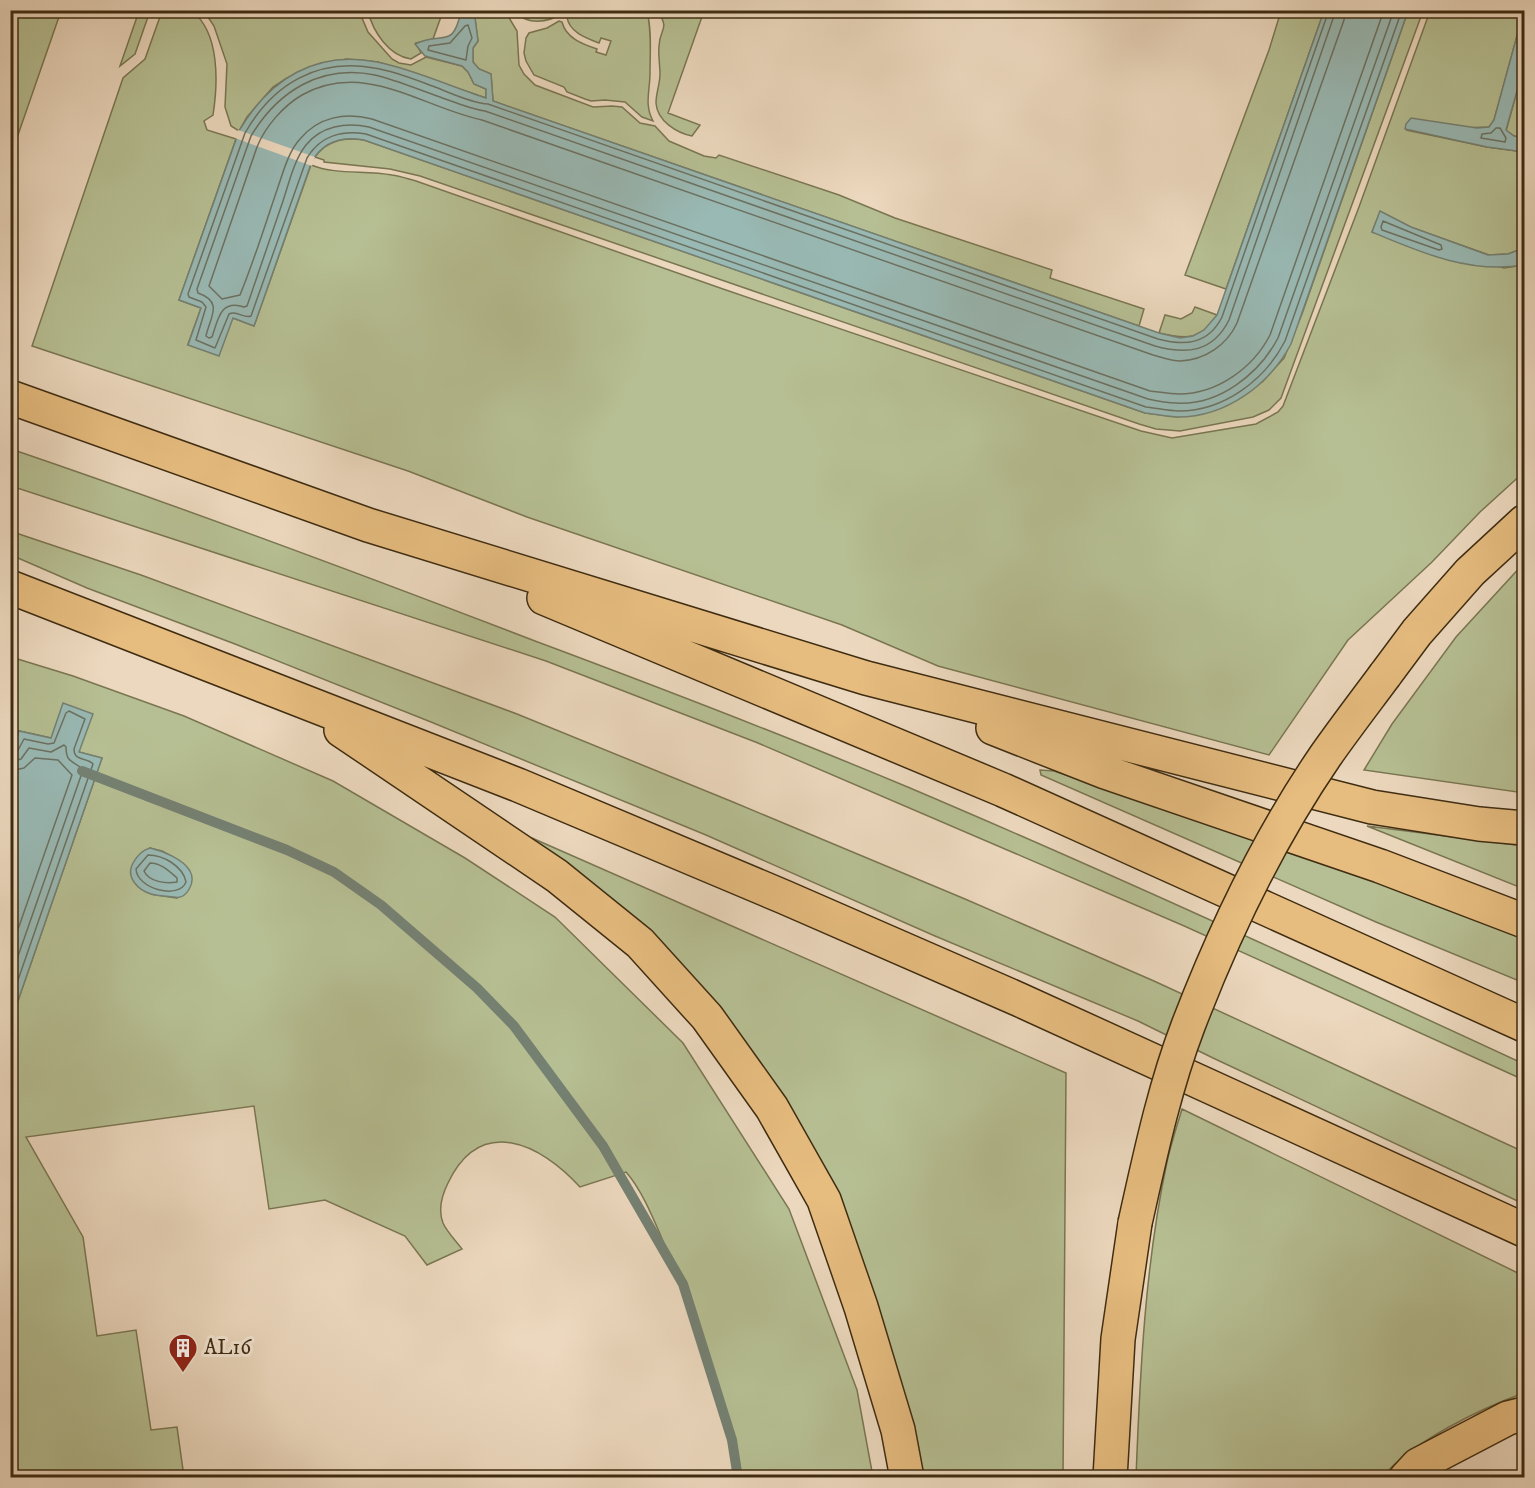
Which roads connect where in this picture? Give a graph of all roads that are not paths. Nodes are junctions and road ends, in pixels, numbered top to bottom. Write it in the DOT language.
graph roads {
  1 [pos="10,397"];
  2 [pos="1524,522"];
  3 [pos="368,525"];
  4 [pos="10,587"];
  5 [pos="866,678"];
  6 [pos="290,695"];
  7 [pos="1524,828"];
  8 [pos="1524,921"];
  9 [pos="1524,1025"];
  10 [pos="1524,1230"];
  11 [pos="1524,1414"];
  12 [pos="907,1478"];
  13 [pos="1110,1478"];
  14 [pos="1406,1478"];
  1 -- 3 [label="highway"];
  2 -- 13 [label="highway, bridge"];
  3 -- 5 [label="highway"];
  3 -- 9 [label="highway"];
  4 -- 6 [label="highway"];
  5 -- 7 [label="highway"];
  5 -- 8 [label="highway"];
  6 -- 10 [label="highway"];
  6 -- 12 [label="highway"];
  11 -- 14 [label="highway"];
}
